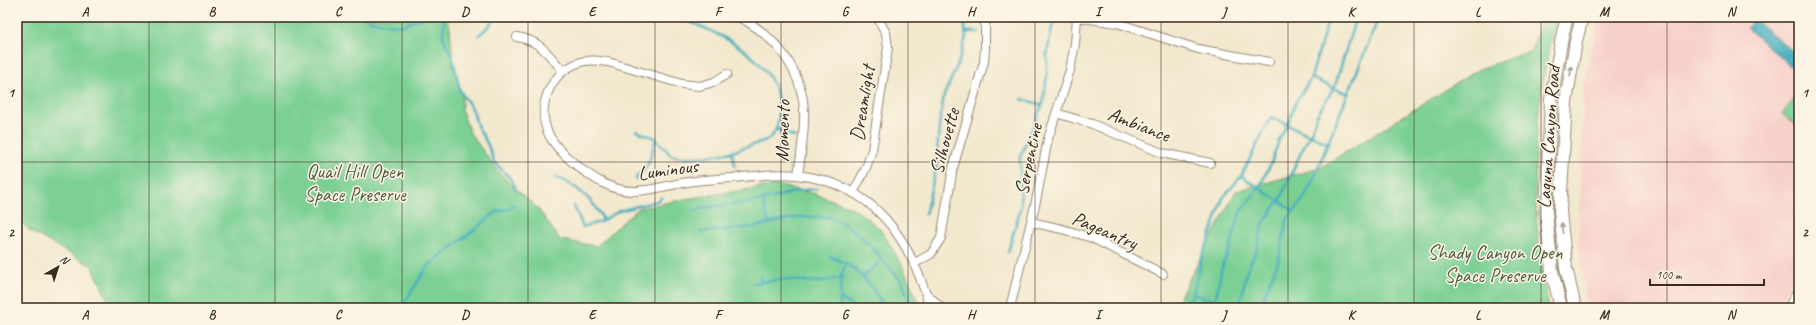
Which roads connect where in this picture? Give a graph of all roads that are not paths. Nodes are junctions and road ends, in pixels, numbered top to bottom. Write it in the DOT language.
graph roads {
  1 [pos="740,17"];
  2 [pos="877,17"];
  3 [pos="984,17"];
  4 [pos="1077,17"];
  5 [pos="1567,17"];
  6 [pos="1582,17"];
  7 [pos="517,37"];
  8 [pos="1269,62"];
  9 [pos="563,71"];
  10 [pos="727,74"];
  11 [pos="1056,113"];
  12 [pos="1210,163"];
  13 [pos="798,175"];
  14 [pos="853,193"];
  15 [pos="1031,222"];
  16 [pos="916,263"];
  17 [pos="1163,274"];
  18 [pos="926,292"];
  19 [pos="1799,296"];
  20 [pos="930,308"];
  21 [pos="941,308"];
  22 [pos="1010,308"];
  23 [pos="1560,308"];
  24 [pos="1575,308"];
  25 [pos="1792,308"];
  1 -- 13 [label="street, Momento"];
  2 -- 14 [label="street, Dreamlight"];
  3 -- 16 [label="street, Silhouette"];
  4 -- 8 [label="street"];
  4 -- 11 [label="street, Serpentine"];
  5 -- 23 [label="main road, Laguna Canyon Road"];
  24 -- 6 [label="main road, Laguna Canyon Road, one-way"];
  7 -- 9 [label="street"];
  9 -- 10 [label="street, Luminous"];
  9 -- 13 [label="street, Luminous"];
  11 -- 12 [label="street, Ambiance"];
  11 -- 15 [label="street, Serpentine"];
  13 -- 14 [label="street, Luminous"];
  14 -- 16 [label="street, Luminous"];
  15 -- 17 [label="street, Pageantry"];
  15 -- 22 [label="street, Serpentine"];
  16 -- 18 [label="street, Luminous"];
  18 -- 20 [label="street, Luminous"];
  18 -- 21 [label="street, Luminous"];
  19 -- 25 [label="highway"];
}
